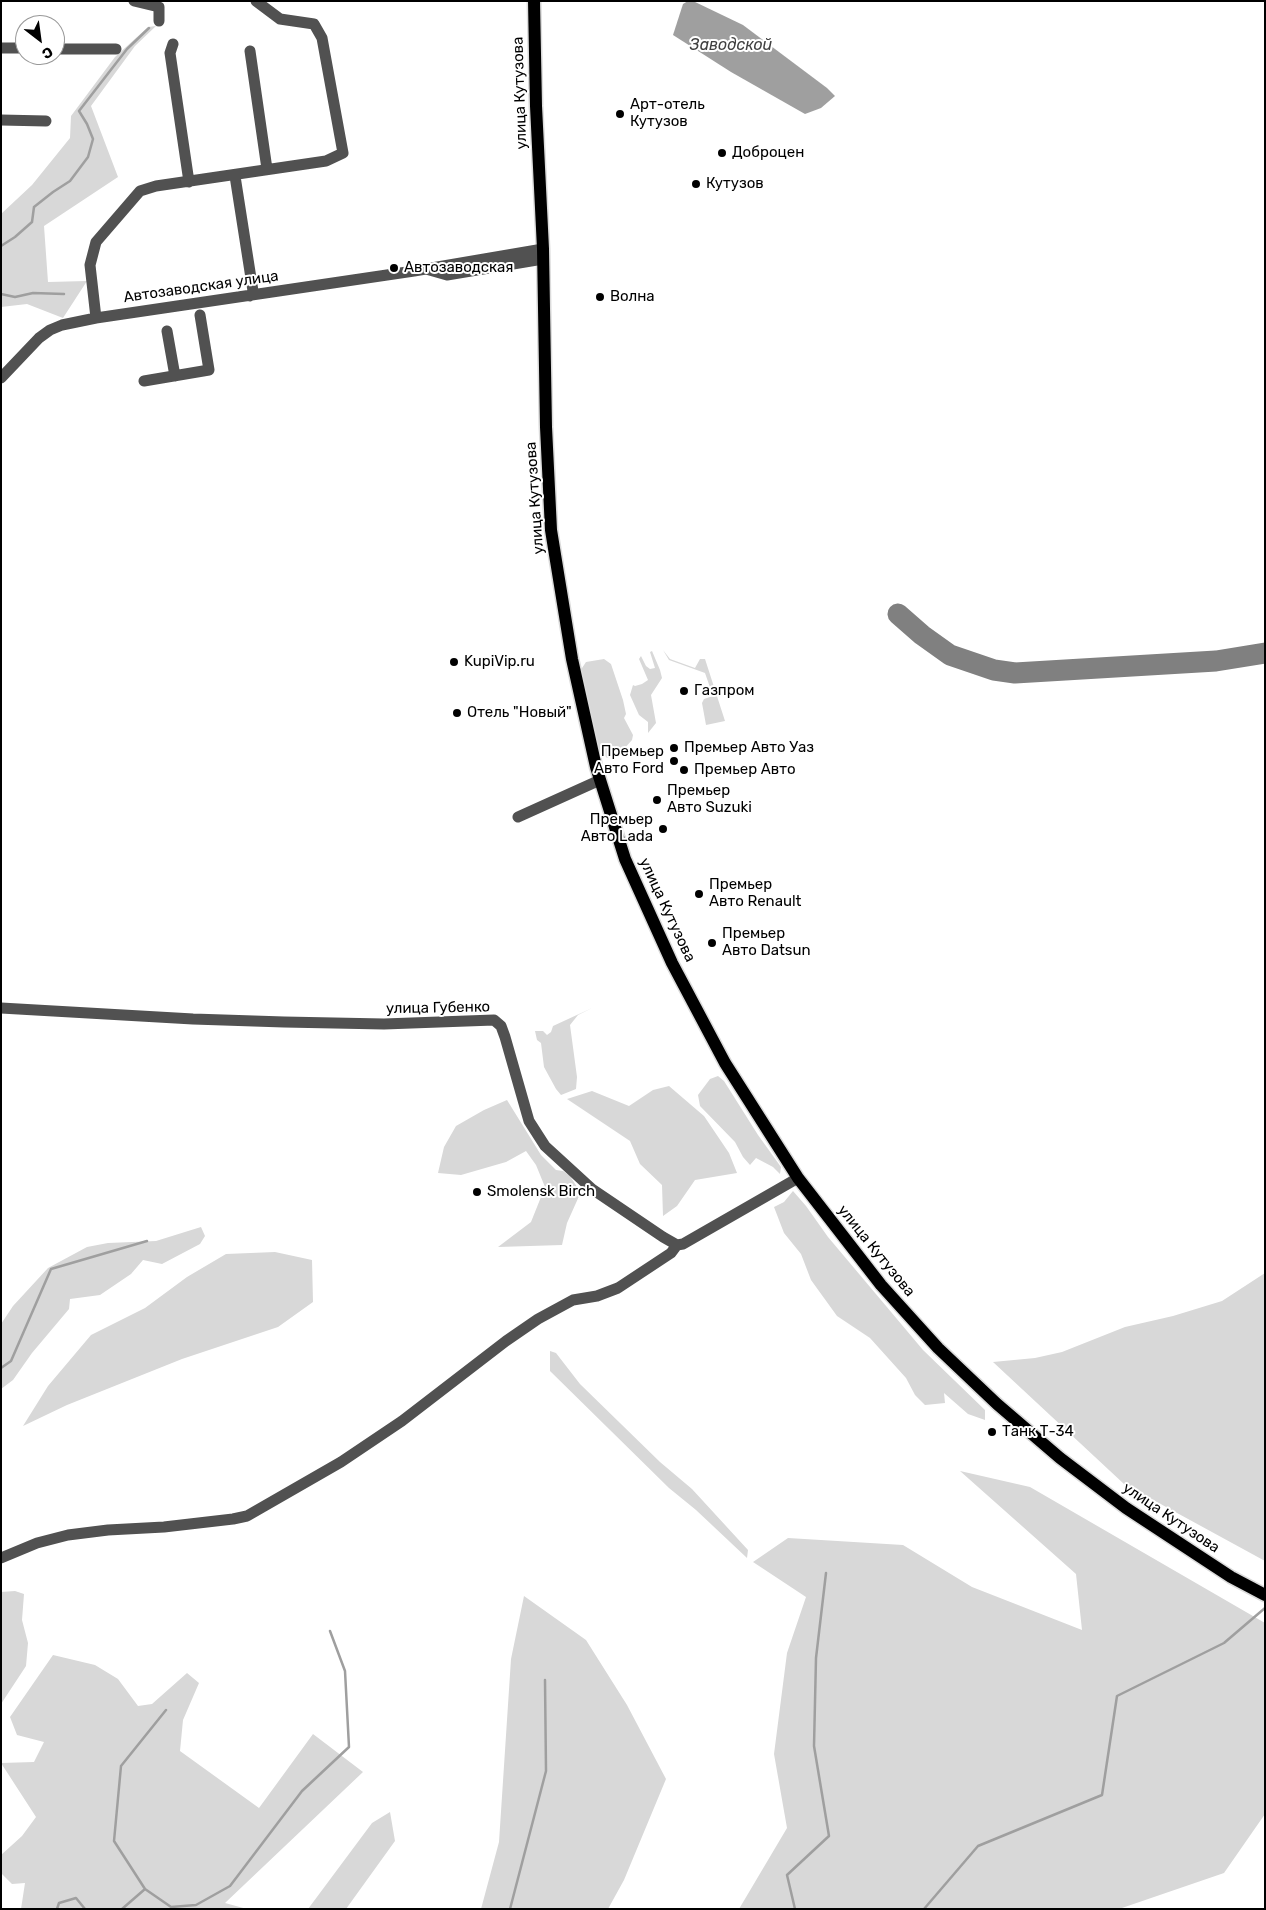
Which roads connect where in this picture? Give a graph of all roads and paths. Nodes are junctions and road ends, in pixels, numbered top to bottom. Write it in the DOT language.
graph roads {
  1 [pos="134,1"];
  2 [pos="256,1"];
  3 [pos="534,1"];
  4 [pos="159,21"];
  5 [pos="173,44"];
  6 [pos="1,48"];
  7 [pos="15,48"];
  8 [pos="65,48"];
  9 [pos="116,49"];
  10 [pos="250,51"];
  11 [pos="1,120"];
  12 [pos="46,121"];
  13 [pos="267,169"];
  14 [pos="235,176"];
  15 [pos="189,182"];
  16 [pos="543,254"];
  17 [pos="250,296"];
  18 [pos="200,316"];
  19 [pos="96,318"];
  20 [pos="167,331"];
  21 [pos="175,376"];
  22 [pos="1,378"];
  23 [pos="144,382"];
  24 [pos="600,780"];
  25 [pos="518,817"];
  26 [pos="1,1008"];
  27 [pos="798,1178"];
  28 [pos="677,1245"];
  29 [pos="1,1558"];
  30 [pos="1265,1595"];
  1 -- 4 [label="street"];
  2 -- 13 [label="street"];
  3 -- 16 [label="main road, улица Кутузова"];
  5 -- 15 [label="street"];
  6 -- 7 [label="street"];
  8 -- 9 [label="street"];
  10 -- 13 [label="street"];
  11 -- 12 [label="street"];
  13 -- 14 [label="street"];
  14 -- 15 [label="street"];
  14 -- 17 [label="street"];
  15 -- 19 [label="street"];
  16 -- 17 [label="street, Автозаводская улица"];
  16 -- 24 [label="main road, улица Кутузова"];
  17 -- 19 [label="street, Автозаводская улица"];
  18 -- 21 [label="street"];
  19 -- 22 [label="street, Автозаводская улица"];
  20 -- 21 [label="street"];
  21 -- 23 [label="street"];
  24 -- 25 [label="street"];
  24 -- 27 [label="main road, улица Кутузова"];
  26 -- 28 [label="street, улица Губенко"];
  27 -- 28 [label="street"];
  27 -- 30 [label="main road, улица Кутузова"];
  28 -- 29 [label="street"];
}
